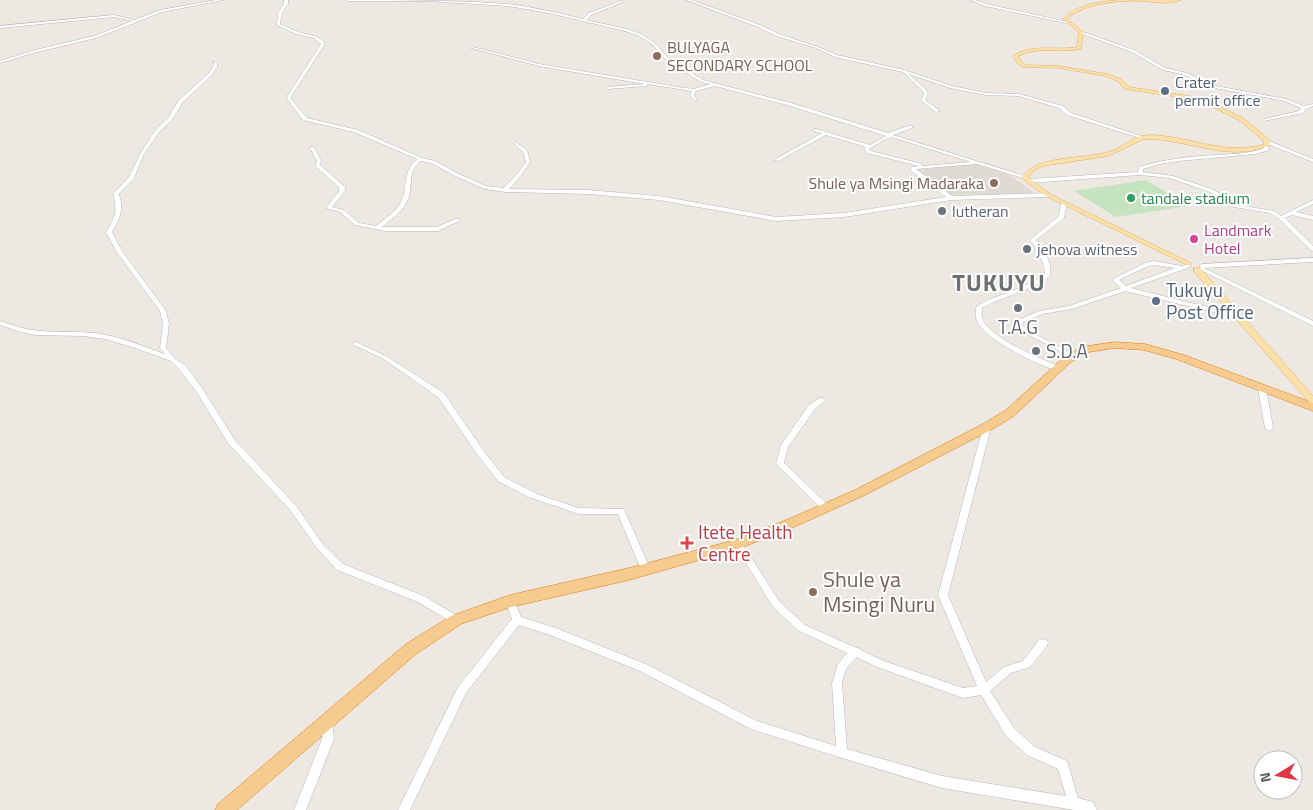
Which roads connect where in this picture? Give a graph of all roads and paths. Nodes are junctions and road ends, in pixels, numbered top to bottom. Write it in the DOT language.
graph roads {
  1 [pos="194,0"];
  2 [pos="221,0"];
  3 [pos="286,0"];
  4 [pos="348,0"];
  5 [pos="688,0"];
  6 [pos="972,0"];
  7 [pos="1136,0"];
  8 [pos="1179,0"];
  9 [pos="622,1"];
  10 [pos="522,2"];
  11 [pos="161,11"];
  12 [pos="549,12"];
  13 [pos="134,20"];
  14 [pos="584,20"];
  15 [pos="1066,22"];
  16 [pos="0,27"];
  17 [pos="1081,32"];
  18 [pos="473,48"];
  19 [pos="0,62"];
  20 [pos="214,63"];
  21 [pos="903,71"];
  22 [pos="653,84"];
  23 [pos="717,84"];
  24 [pos="608,88"];
  25 [pos="694,90"];
  26 [pos="695,100"];
  27 [pos="1313,105"];
  28 [pos="1304,108"];
  29 [pos="938,111"];
  30 [pos="1266,120"];
  31 [pos="910,126"];
  32 [pos="816,130"];
  33 [pos="826,133"];
  34 [pos="890,135"];
  35 [pos="1142,138"];
  36 [pos="515,143"];
  37 [pos="1266,144"];
  38 [pos="869,146"];
  39 [pos="312,148"];
  40 [pos="420,159"];
  41 [pos="776,160"];
  42 [pos="1313,161"];
  43 [pos="980,163"];
  44 [pos="929,168"];
  45 [pos="1140,173"];
  46 [pos="1027,179"];
  47 [pos="505,190"];
  48 [pos="1048,195"];
  49 [pos="951,198"];
  50 [pos="1313,202"];
  51 [pos="1064,203"];
  52 [pos="1292,214"];
  53 [pos="1281,218"];
  54 [pos="1313,218"];
  55 [pos="457,220"];
  56 [pos="377,228"];
  57 [pos="1313,249"];
  58 [pos="1313,260"];
  59 [pos="1187,266"];
  60 [pos="1200,268"];
  61 [pos="1126,288"];
  62 [pos="1238,316"];
  63 [pos="0,323"];
  64 [pos="1313,324"];
  65 [pos="356,344"];
  66 [pos="1073,356"];
  67 [pos="173,360"];
  68 [pos="1058,369"];
  69 [pos="1262,388"];
  70 [pos="822,400"];
  71 [pos="1313,401"];
  72 [pos="1313,407"];
  73 [pos="987,427"];
  74 [pos="1270,428"];
  75 [pos="826,508"];
  76 [pos="738,544"];
  77 [pos="645,569"];
  78 [pos="510,601"];
  79 [pos="456,620"];
  80 [pos="517,620"];
  81 [pos="1042,643"];
  82 [pos="855,651"];
  83 [pos="984,690"];
  84 [pos="327,721"];
  85 [pos="842,753"];
  86 [pos="1074,804"];
  87 [pos="224,810"];
  88 [pos="300,810"];
  89 [pos="404,810"];
  90 [pos="1091,810"];
  1 -- 11 [label="street"];
  2 -- 11 [label="street"];
  3 -- 40 [label="street"];
  4 -- 12 [label="street"];
  5 -- 21 [label="street"];
  6 -- 15 [label="street"];
  7 -- 8 [label="main road"];
  7 -- 15 [label="main road"];
  9 -- 14 [label="street"];
  10 -- 12 [label="street"];
  11 -- 13 [label="street"];
  12 -- 14 [label="street"];
  13 -- 16 [label="street"];
  13 -- 19 [label="street"];
  14 -- 23 [label="street"];
  15 -- 17 [label="main road"];
  17 -- 28 [label="street"];
  17 -- 37 [label="main road"];
  18 -- 22 [label="street"];
  20 -- 67 [label="street"];
  21 -- 29 [label="street"];
  21 -- 35 [label="street"];
  22 -- 24 [label="street"];
  22 -- 25 [label="street"];
  23 -- 25 [label="street"];
  23 -- 34 [label="street"];
  25 -- 26 [label="street"];
  27 -- 28 [label="street"];
  28 -- 30 [label="street"];
  31 -- 34 [label="street"];
  32 -- 33 [label="street"];
  33 -- 38 [label="street"];
  33 -- 41 [label="street"];
  34 -- 38 [label="street"];
  34 -- 43 [label="street"];
  35 -- 37 [label="main road"];
  35 -- 46 [label="main road"];
  36 -- 47 [label="street"];
  37 -- 42 [label="street"];
  37 -- 45 [label="street"];
  38 -- 44 [label="street"];
  39 -- 56 [label="street"];
  40 -- 47 [label="street"];
  40 -- 56 [label="street"];
  43 -- 44 [label="street"];
  43 -- 46 [label="street"];
  44 -- 49 [label="street"];
  45 -- 46 [label="street"];
  45 -- 53 [label="street"];
  46 -- 48 [label="main road"];
  47 -- 49 [label="street"];
  48 -- 49 [label="street"];
  48 -- 51 [label="main road"];
  50 -- 52 [label="street"];
  51 -- 59 [label="main road"];
  51 -- 68 [label="street"];
  52 -- 53 [label="street"];
  52 -- 54 [label="street"];
  53 -- 57 [label="street"];
  55 -- 56 [label="street"];
  58 -- 60 [label="street"];
  59 -- 60 [label="main road"];
  59 -- 61 [label="street"];
  59 -- 61 [label="street"];
  60 -- 62 [label="main road"];
  60 -- 64 [label="street"];
  61 -- 62 [label="street"];
  61 -- 66 [label="street"];
  62 -- 71 [label="main road"];
  63 -- 67 [label="street"];
  65 -- 77 [label="street"];
  66 -- 68 [label="highway"];
  66 -- 69 [label="highway"];
  67 -- 79 [label="street"];
  68 -- 73 [label="highway"];
  69 -- 72 [label="highway"];
  69 -- 74 [label="street"];
  70 -- 75 [label="street"];
  73 -- 75 [label="highway"];
  73 -- 83 [label="street"];
  75 -- 76 [label="highway"];
  76 -- 77 [label="highway"];
  76 -- 82 [label="street"];
  77 -- 78 [label="highway"];
  78 -- 79 [label="highway"];
  78 -- 80 [label="street"];
  79 -- 84 [label="highway"];
  80 -- 85 [label="street"];
  80 -- 89 [label="street"];
  81 -- 83 [label="street"];
  82 -- 83 [label="street"];
  82 -- 85 [label="street"];
  83 -- 86 [label="street"];
  84 -- 87 [label="highway"];
  84 -- 88 [label="street"];
  85 -- 86 [label="street"];
  86 -- 90 [label="street"];
}
